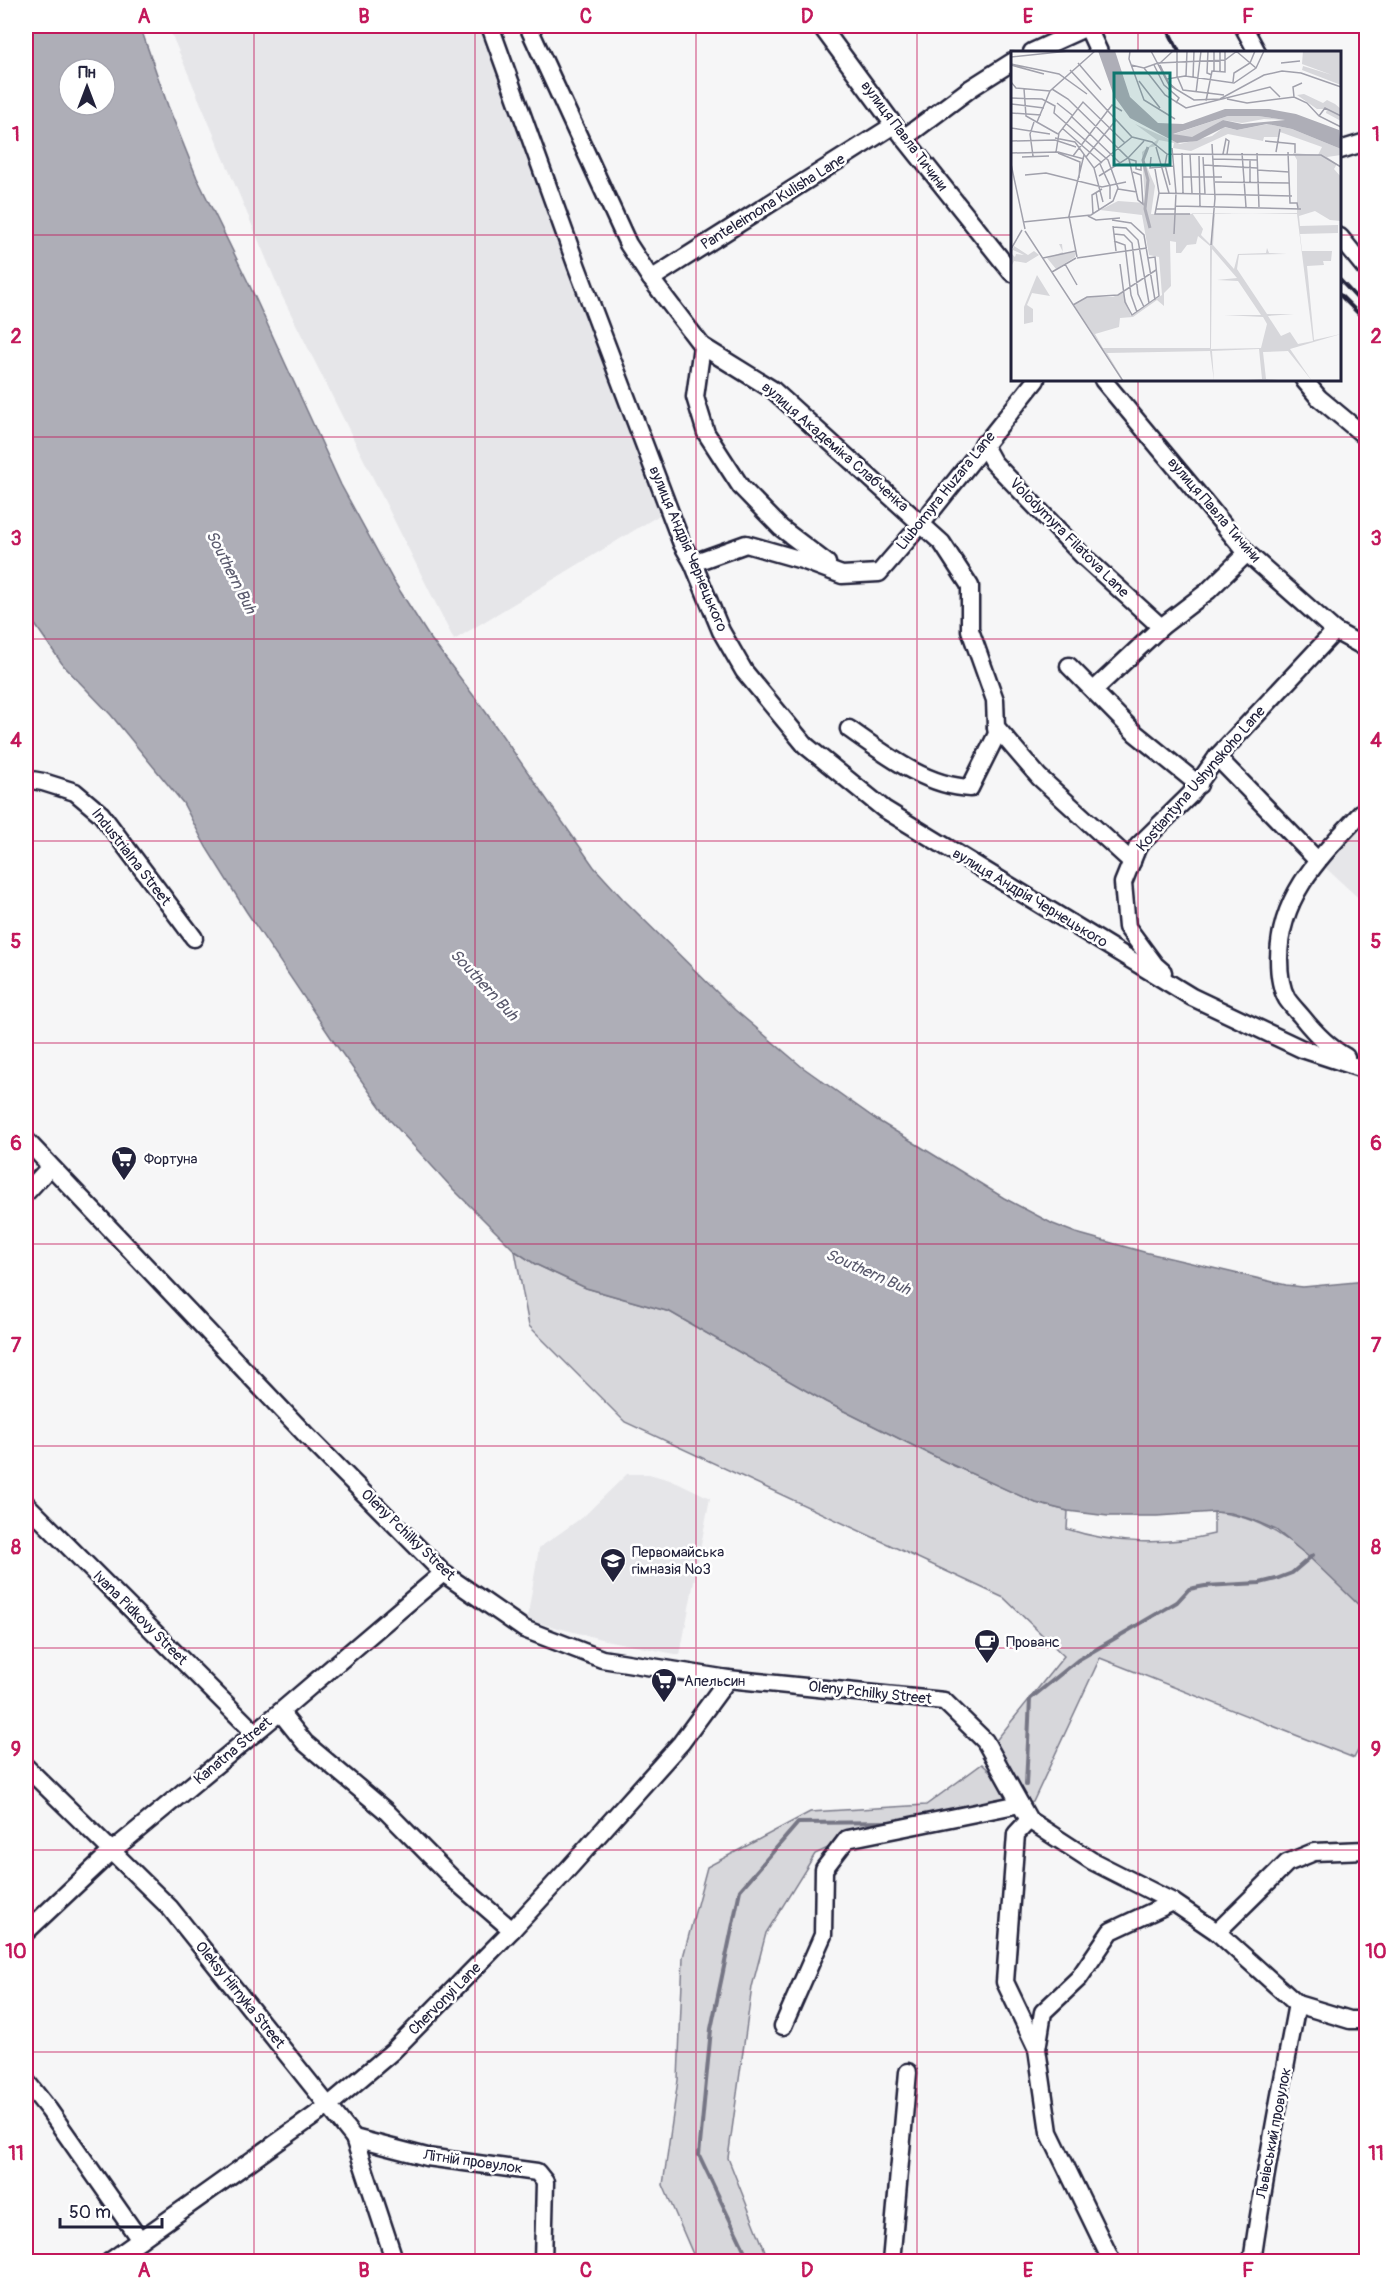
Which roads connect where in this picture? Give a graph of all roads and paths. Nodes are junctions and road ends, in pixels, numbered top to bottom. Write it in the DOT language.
graph roads {
  1 [pos="490,26"];
  2 [pos="528,26"];
  3 [pos="821,26"];
  4 [pos="1087,26"];
  5 [pos="1242,26"];
  6 [pos="1034,51"];
  7 [pos="1099,51"];
  8 [pos="1256,51"];
  9 [pos="1011,63"];
  10 [pos="899,132"];
  11 [pos="1366,142"];
  12 [pos="1341,150"];
  13 [pos="1341,238"];
  14 [pos="1366,269"];
  15 [pos="1011,272"];
  16 [pos="651,279"];
  17 [pos="702,346"];
  18 [pos="1035,381"];
  19 [pos="1104,381"];
  20 [pos="1305,381"];
  21 [pos="1366,436"];
  22 [pos="983,444"];
  23 [pos="922,523"];
  24 [pos="1248,553"];
  25 [pos="693,563"];
  26 [pos="842,575"];
  27 [pos="1161,627"];
  28 [pos="1335,631"];
  29 [pos="1366,648"];
  30 [pos="1069,666"];
  31 [pos="1094,690"];
  32 [pos="996,727"];
  33 [pos="849,729"];
  34 [pos="1216,758"];
  35 [pos="26,779"];
  36 [pos="1199,785"];
  37 [pos="1366,808"];
  38 [pos="1317,861"];
  39 [pos="1132,862"];
  40 [pos="194,938"];
  41 [pos="1192,997"];
  42 [pos="1366,1070"];
  43 [pos="26,1140"];
  44 [pos="50,1167"];
  45 [pos="26,1193"];
  46 [pos="26,1504"];
  47 [pos="443,1573"];
  48 [pos="728,1679"];
  49 [pos="280,1712"];
  50 [pos="255,1733"];
  51 [pos="26,1767"];
  52 [pos="1020,1804"];
  53 [pos="1029,1820"];
  54 [pos="1366,1850"];
  55 [pos="112,1851"];
  56 [pos="1173,1902"];
  57 [pos="512,1930"];
  58 [pos="26,1932"];
  59 [pos="1217,1932"];
  60 [pos="1297,2004"];
  61 [pos="1366,2020"];
  62 [pos="783,2026"];
  63 [pos="1037,2049"];
  64 [pos="908,2072"];
  65 [pos="26,2081"];
  66 [pos="328,2106"];
  67 [pos="354,2138"];
  68 [pos="140,2240"];
  69 [pos="109,2262"];
  70 [pos="395,2262"];
  71 [pos="543,2262"];
  72 [pos="891,2262"];
  73 [pos="1112,2262"];
  74 [pos="1252,2262"];
  1 -- 25 [label="street, вулиця Андрія Чернецького"];
  2 -- 16 [label="street, вулиця Академіка Слабченка"];
  3 -- 10 [label="street, вулиця Павла Тичини"];
  4 -- 6 [label="street"];
  4 -- 7 [label="street"];
  5 -- 8 [label="street"];
  9 -- 10 [label="street, Panteleimona Kulisha Lane"];
  10 -- 15 [label="street, вулиця Павла Тичини"];
  10 -- 16 [label="street, Panteleimona Kulisha Lane"];
  11 -- 12 [label="street"];
  13 -- 14 [label="street"];
  16 -- 17 [label="street, вулиця Академіка Слабченка"];
  17 -- 23 [label="street, вулиця Академіка Слабченка"];
  17 -- 26 [label="street"];
  18 -- 22 [label="street, Liubomyra Huzara Lane"];
  19 -- 24 [label="street, вулиця Павла Тичини"];
  20 -- 21 [label="street"];
  22 -- 23 [label="street, Liubomyra Huzara Lane"];
  22 -- 27 [label="street, Volodymyra Filatova Lane"];
  23 -- 26 [label="street, Liubomyra Huzara Lane"];
  23 -- 32 [label="street, вулиця Академіка Слабченка"];
  24 -- 27 [label="street"];
  24 -- 28 [label="street, вулиця Павла Тичини"];
  25 -- 26 [label="street"];
  25 -- 41 [label="street, вулиця Андрія Чернецького"];
  27 -- 31 [label="street"];
  28 -- 29 [label="street, вулиця Павла Тичини"];
  28 -- 34 [label="street, Kostiantyna Ushynskoho Lane"];
  30 -- 31 [label="street"];
  31 -- 36 [label="street"];
  32 -- 33 [label="street"];
  32 -- 39 [label="street"];
  34 -- 36 [label="street, Kostiantyna Ushynskoho Lane"];
  34 -- 38 [label="street"];
  35 -- 40 [label="street, Industrialna Street"];
  36 -- 39 [label="street, Kostiantyna Ushynskoho Lane"];
  37 -- 38 [label="street"];
  38 -- 42 [label="street"];
  39 -- 41 [label="street, Kostiantyna Ushynskoho Lane"];
  41 -- 42 [label="street, вулиця Андрія Чернецького"];
  43 -- 44 [label="street, Oleny Pchilky Street"];
  44 -- 45 [label="street"];
  44 -- 47 [label="street, Oleny Pchilky Street"];
  46 -- 50 [label="street, Ivana Pidkovy Street"];
  47 -- 48 [label="street, Oleny Pchilky Street"];
  47 -- 49 [label="street, Kanatna Street"];
  48 -- 52 [label="street, Oleny Pchilky Street"];
  48 -- 57 [label="street, Chervonyi Lane"];
  49 -- 50 [label="street, Kanatna Street"];
  49 -- 57 [label="street"];
  50 -- 55 [label="street, Kanatna Street"];
  51 -- 55 [label="street, Oleksy Hirnyka Street"];
  52 -- 53 [label="street, Oleny Pchilky Street"];
  52 -- 62 [label="street"];
  53 -- 56 [label="street, Oleny Pchilky Street"];
  53 -- 63 [label="street"];
  54 -- 59 [label="street"];
  55 -- 58 [label="street, Kanatna Street"];
  55 -- 66 [label="street, Oleksy Hirnyka Street"];
  56 -- 59 [label="street, Oleny Pchilky Street"];
  56 -- 63 [label="street"];
  57 -- 66 [label="street, Chervonyi Lane"];
  59 -- 60 [label="street, Oleny Pchilky Street"];
  60 -- 61 [label="street, Oleny Pchilky Street"];
  60 -- 74 [label="street, Львівський провулок"];
  63 -- 73 [label="street"];
  64 -- 72 [label="street"];
  65 -- 68 [label="street"];
  66 -- 67 [label="street, Oleksy Hirnyka Street"];
  66 -- 68 [label="street, Chervonyi Lane"];
  67 -- 70 [label="street, Oleksy Hirnyka Street"];
  67 -- 71 [label="street, Літній провулок"];
  68 -- 69 [label="street, Chervonyi Lane"];
}
